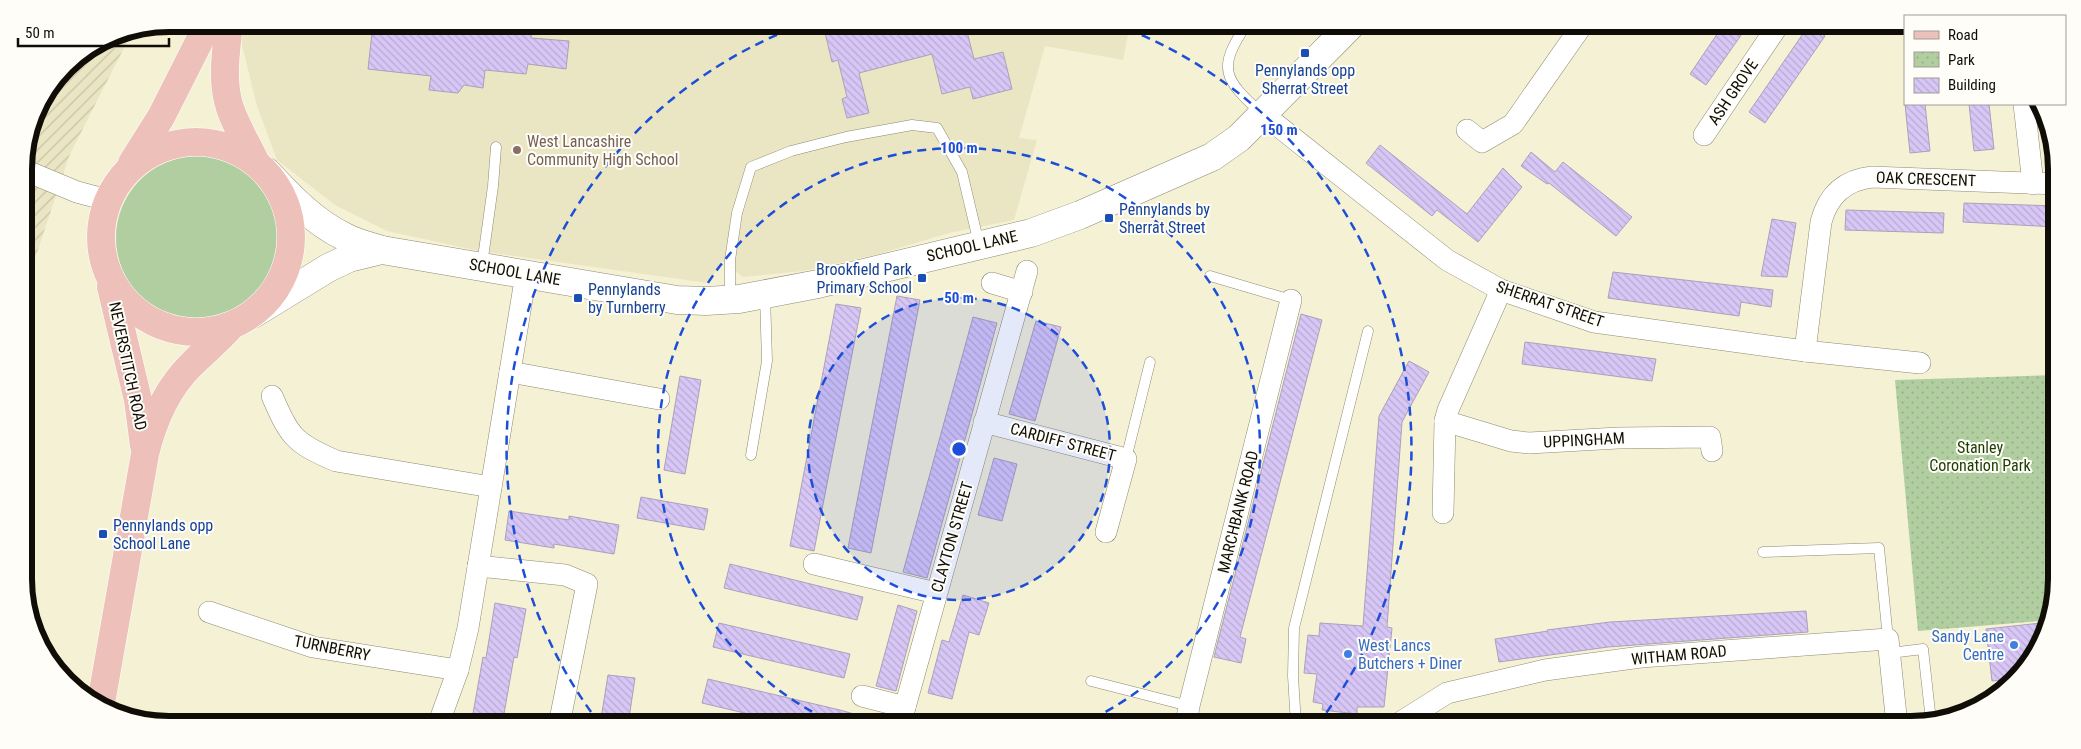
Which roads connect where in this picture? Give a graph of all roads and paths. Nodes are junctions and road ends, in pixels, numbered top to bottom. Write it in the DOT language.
graph roads {
  1 [pos="204,32"];
  2 [pos="228,32"];
  3 [pos="1241,32"];
  4 [pos="1334,32"];
  5 [pos="1577,32"];
  6 [pos="1774,32"];
  7 [pos="2024,105"];
  8 [pos="1263,114"];
  9 [pos="1467,130"];
  10 [pos="1704,134"];
  11 [pos="496,147"];
  12 [pos="261,167"];
  13 [pos="129,168"];
  14 [pos="33,174"];
  15 [pos="2033,184"];
  16 [pos="2048,184"];
  17 [pos="107,200"];
  18 [pos="980,245"];
  19 [pos="382,250"];
  20 [pos="481,266"];
  21 [pos="1026,271"];
  22 [pos="526,274"];
  23 [pos="1210,276"];
  24 [pos="109,278"];
  25 [pos="992,283"];
  26 [pos="1501,290"];
  27 [pos="1022,292"];
  28 [pos="765,294"];
  29 [pos="730,299"];
  30 [pos="1291,300"];
  31 [pos="242,320"];
  32 [pos="1368,331"];
  33 [pos="1805,351"];
  34 [pos="1150,362"];
  35 [pos="1920,363"];
  36 [pos="510,372"];
  37 [pos="272,396"];
  38 [pos="659,399"];
  39 [pos="1445,421"];
  40 [pos="984,422"];
  41 [pos="1712,452"];
  42 [pos="145,454"];
  43 [pos="751,455"];
  44 [pos="1126,459"];
  45 [pos="491,487"];
  46 [pos="1443,513"];
  47 [pos="1106,532"];
  48 [pos="1763,552"];
  49 [pos="814,564"];
  50 [pos="478,566"];
  51 [pos="936,593"];
  52 [pos="209,612"];
  53 [pos="1889,646"];
  54 [pos="458,670"];
  55 [pos="1091,681"];
  56 [pos="862,696"];
  57 [pos="101,697"];
  58 [pos="1187,715"];
  59 [pos="1930,715"];
  60 [pos="441,716"];
  61 [pos="561,716"];
  62 [pos="902,716"];
  63 [pos="1296,716"];
  64 [pos="1414,716"];
  65 [pos="1896,716"];
  1 -- 13 [label="main road"];
  2 -- 12 [label="main road"];
  3 -- 8 [label="lane"];
  4 -- 8 [label="street, SCHOOL LANE"];
  5 -- 9 [label="street"];
  6 -- 10 [label="street, ASH GROVE"];
  7 -- 15 [label="street"];
  8 -- 18 [label="street, SCHOOL LANE"];
  8 -- 26 [label="street, SHERRAT STREET"];
  11 -- 20 [label="lane"];
  12 -- 13 [label="main road"];
  12 -- 19 [label="street, SCHOOL LANE"];
  12 -- 31 [label="main road, NEVERSTITCH ROAD"];
  13 -- 17 [label="main road"];
  14 -- 17 [label="street"];
  15 -- 16 [label="street, OAK CRESCENT"];
  15 -- 33 [label="street, OAK CRESCENT"];
  17 -- 24 [label="main road"];
  18 -- 28 [label="street, SCHOOL LANE"];
  18 -- 29 [label="lane"];
  19 -- 20 [label="street, SCHOOL LANE"];
  19 -- 31 [label="street, SCHOOL LANE"];
  20 -- 22 [label="street, SCHOOL LANE"];
  21 -- 27 [label="street, CLAYTON STREET"];
  22 -- 29 [label="street, SCHOOL LANE"];
  22 -- 36 [label="street"];
  23 -- 30 [label="lane"];
  24 -- 31 [label="main road"];
  24 -- 42 [label="main road, NEVERSTITCH ROAD"];
  25 -- 27 [label="street"];
  26 -- 33 [label="street, SHERRAT STREET"];
  26 -- 39 [label="street"];
  27 -- 40 [label="street, CLAYTON STREET"];
  28 -- 29 [label="street, SCHOOL LANE"];
  28 -- 43 [label="lane"];
  30 -- 58 [label="street, MARCHBANK ROAD"];
  31 -- 42 [label="main road, NEVERSTITCH ROAD"];
  32 -- 63 [label="lane"];
  33 -- 35 [label="street, SHERRAT STREET"];
  34 -- 44 [label="lane"];
  36 -- 38 [label="street"];
  36 -- 45 [label="street"];
  37 -- 45 [label="street"];
  39 -- 41 [label="street, UPPINGHAM"];
  39 -- 46 [label="street"];
  40 -- 44 [label="street, CARDIFF STREET"];
  40 -- 51 [label="street, CLAYTON STREET"];
  42 -- 57 [label="main road, NEVERSTITCH ROAD"];
  44 -- 47 [label="street, CARDIFF STREET"];
  45 -- 50 [label="street"];
  48 -- 53 [label="lane"];
  49 -- 51 [label="street"];
  50 -- 54 [label="street"];
  50 -- 61 [label="street"];
  51 -- 62 [label="street, CLAYTON STREET"];
  52 -- 54 [label="street, TURNBERRY"];
  53 -- 59 [label="lane"];
  53 -- 64 [label="street, WITHAM ROAD"];
  53 -- 65 [label="street"];
  54 -- 60 [label="street"];
  55 -- 58 [label="lane"];
  56 -- 62 [label="street"];
}
